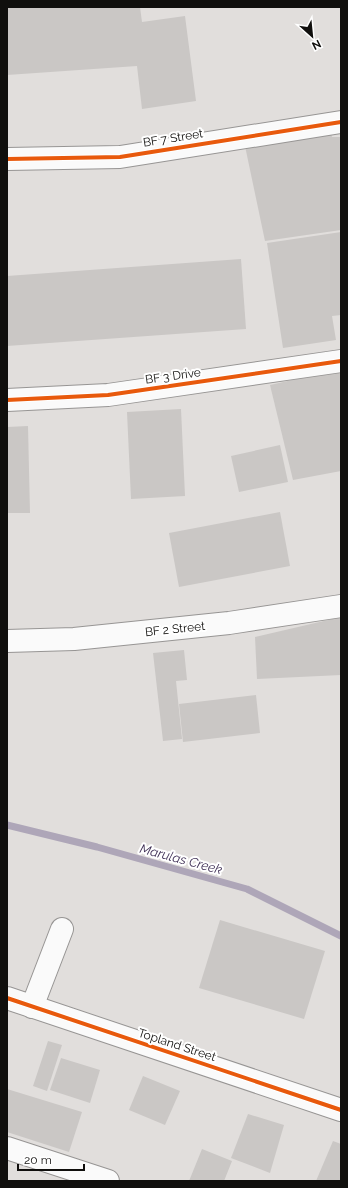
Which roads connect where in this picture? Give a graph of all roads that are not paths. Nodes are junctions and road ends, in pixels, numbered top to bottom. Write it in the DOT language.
graph roads {
  1 [pos="341,122"];
  2 [pos="7,159"];
  3 [pos="341,361"];
  4 [pos="7,400"];
  5 [pos="341,606"];
  6 [pos="7,641"];
  7 [pos="62,929"];
  8 [pos="7,998"];
  9 [pos="32,1007"];
  10 [pos="341,1110"];
  11 [pos="7,1148"];
  12 [pos="108,1181"];
  1 -- 2 [label="street, BF 7 Street"];
  3 -- 4 [label="street, BF 3 Drive"];
  5 -- 6 [label="street, BF 2 Street"];
  7 -- 9 [label="street"];
  8 -- 9 [label="street, Topland Street"];
  9 -- 10 [label="street, Topland Street"];
  11 -- 12 [label="street"];
}
